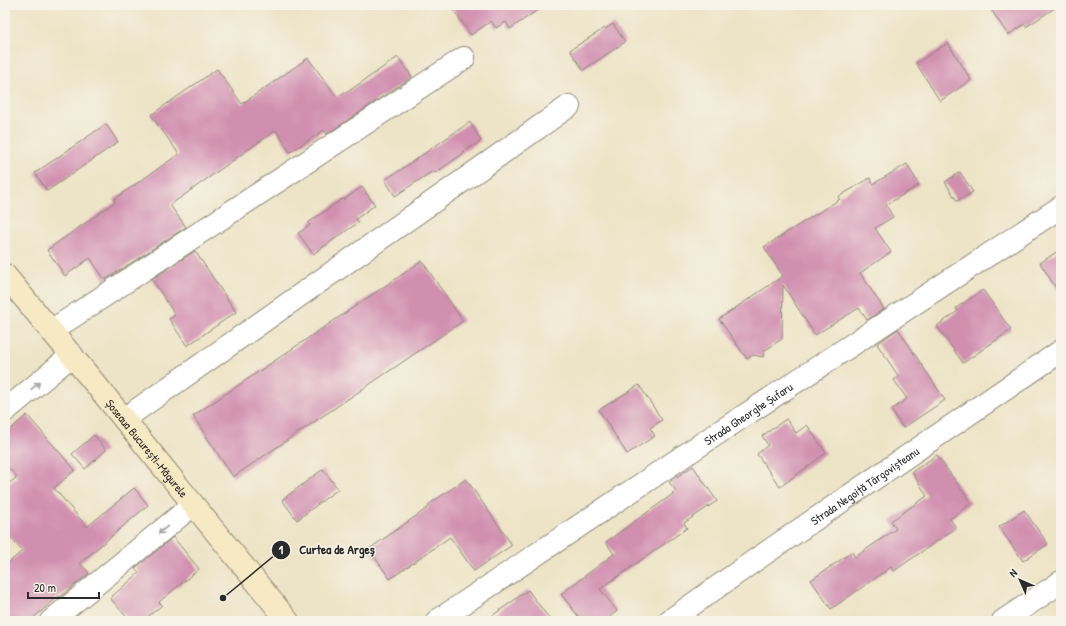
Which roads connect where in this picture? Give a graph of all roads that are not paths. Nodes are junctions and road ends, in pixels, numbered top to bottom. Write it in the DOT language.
graph roads {
  1 [pos="464,58"];
  2 [pos="569,106"];
  3 [pos="1061,207"];
  4 [pos="5,275"];
  5 [pos="51,331"];
  6 [pos="1061,351"];
  7 [pos="72,355"];
  8 [pos="5,411"];
  9 [pos="124,419"];
  10 [pos="193,505"];
  11 [pos="1061,582"];
  12 [pos="51,621"];
  13 [pos="288,621"];
  14 [pos="437,621"];
  15 [pos="669,621"];
  16 [pos="1003,621"];
  1 -- 5 [label="street"];
  2 -- 9 [label="street"];
  3 -- 14 [label="street, Strada Gheorghe Șufaru"];
  4 -- 5 [label="main road, Șoseaua București-Măgurele"];
  5 -- 7 [label="main road, Șoseaua București-Măgurele"];
  6 -- 15 [label="street, Strada Negoiță Târgovișteanu"];
  8 -- 7 [label="street, one-way"];
  7 -- 9 [label="main road, Șoseaua București-Măgurele"];
  9 -- 10 [label="main road, Șoseaua București-Măgurele"];
  10 -- 12 [label="street, one-way"];
  10 -- 13 [label="main road, Șoseaua București-Măgurele"];
  11 -- 16 [label="street"];
}
